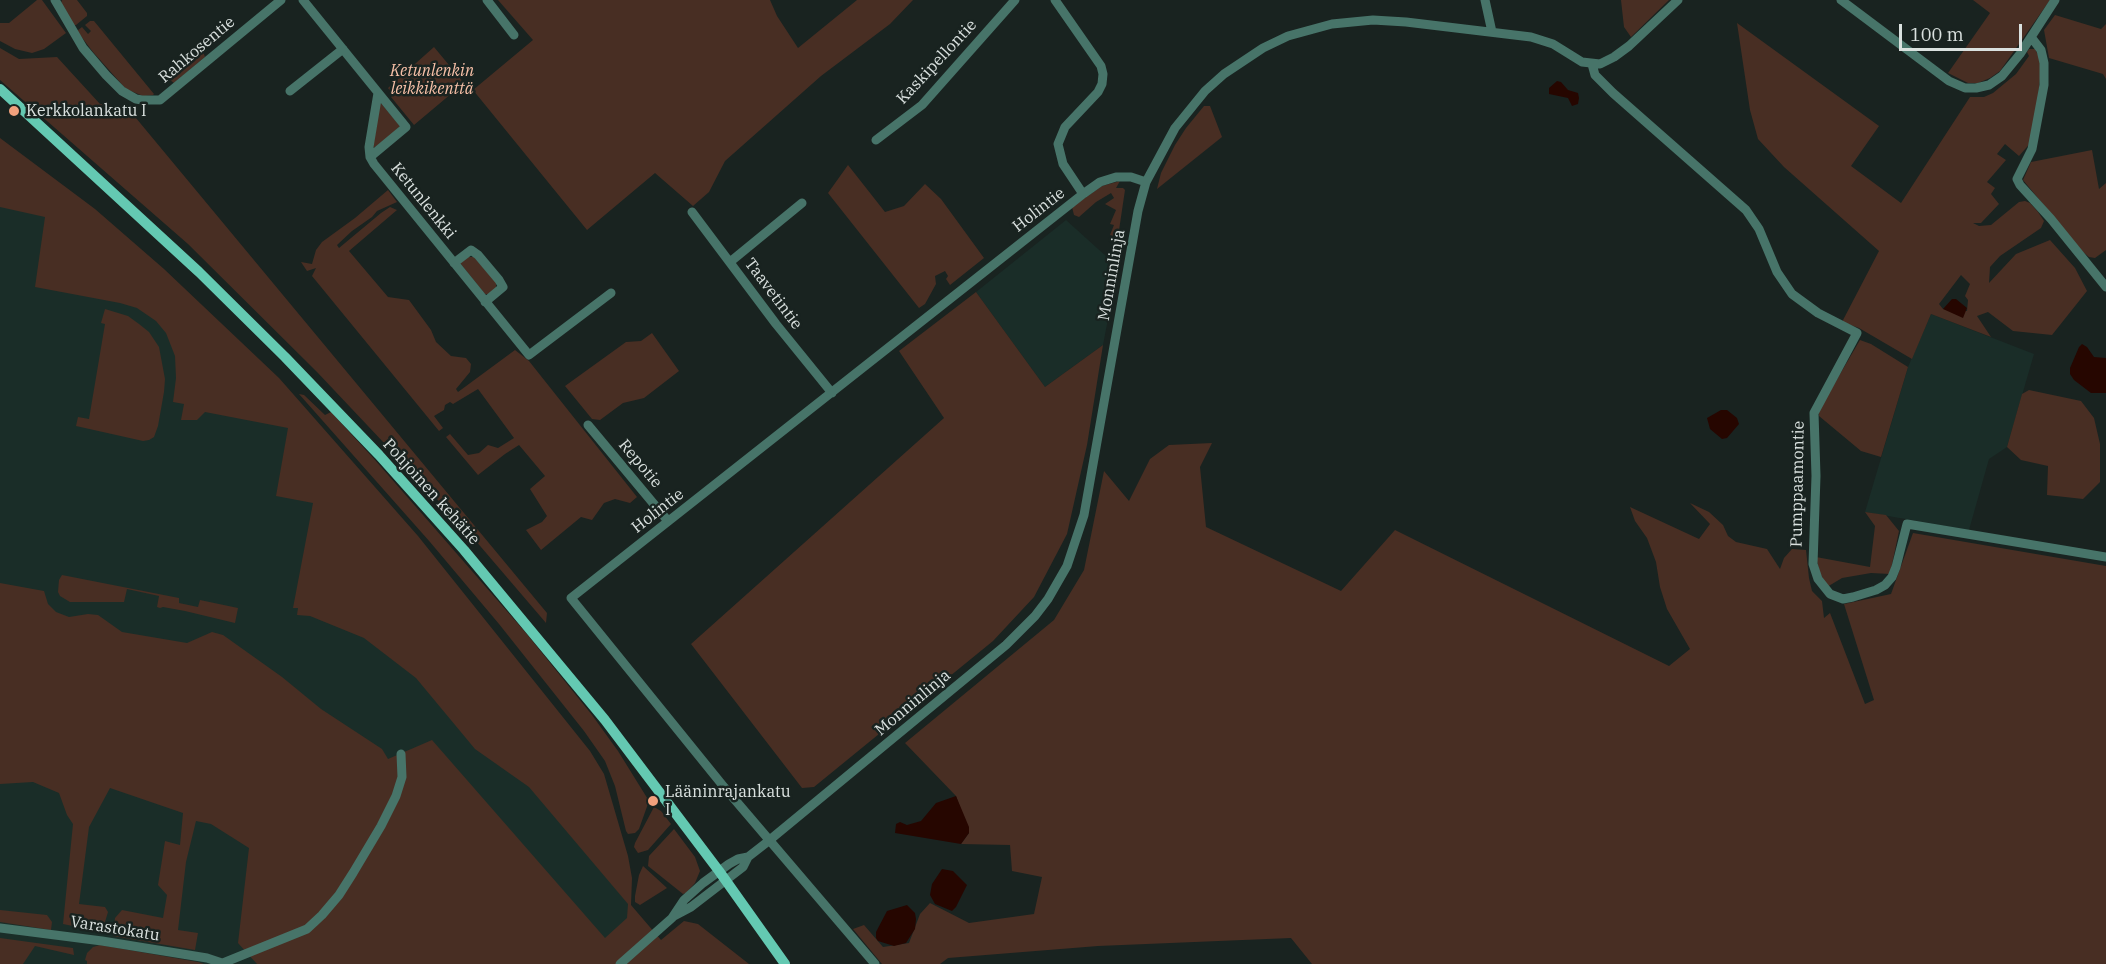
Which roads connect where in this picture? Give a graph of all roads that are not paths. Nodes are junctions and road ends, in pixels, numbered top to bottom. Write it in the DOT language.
graph roads {
  1 [pos="55,0"];
  2 [pos="281,0"];
  3 [pos="303,0"];
  4 [pos="487,0"];
  5 [pos="1015,0"];
  6 [pos="1055,0"];
  7 [pos="1485,0"];
  8 [pos="1678,0"];
  9 [pos="1841,0"];
  10 [pos="2055,0"];
  11 [pos="1492,32"];
  12 [pos="514,35"];
  13 [pos="2031,37"];
  14 [pos="343,49"];
  15 [pos="1592,64"];
  16 [pos="0,89"];
  17 [pos="290,91"];
  18 [pos="378,93"];
  19 [pos="876,140"];
  20 [pos="370,157"];
  21 [pos="1146,183"];
  22 [pos="1083,194"];
  23 [pos="802,203"];
  24 [pos="692,212"];
  25 [pos="730,262"];
  26 [pos="454,263"];
  27 [pos="2106,287"];
  28 [pos="611,293"];
  29 [pos="485,302"];
  30 [pos="832,393"];
  31 [pos="588,425"];
  32 [pos="668,521"];
  33 [pos="2106,557"];
  34 [pos="401,754"];
  35 [pos="771,840"];
  36 [pos="723,876"];
  37 [pos="0,928"];
  38 [pos="224,964"];
  39 [pos="620,964"];
  40 [pos="785,964"];
  41 [pos="875,964"];
  1 -- 2 [label="street, Rahkosentie"];
  3 -- 14 [label="street, Ketunlenkki"];
  4 -- 12 [label="street"];
  5 -- 19 [label="street, Kaskipellontie"];
  6 -- 22 [label="street"];
  7 -- 11 [label="street"];
  8 -- 15 [label="street"];
  9 -- 13 [label="street"];
  10 -- 13 [label="street"];
  11 -- 15 [label="street, Monninlinja"];
  11 -- 21 [label="street, Monninlinja"];
  13 -- 27 [label="street"];
  14 -- 17 [label="street"];
  14 -- 18 [label="street, Ketunlenkki"];
  15 -- 33 [label="street, Pumppaamontie"];
  16 -- 36 [label="main road, Pohjoinen kehätie"];
  18 -- 20 [label="street, Ketunlenkki"];
  18 -- 20 [label="street, Ketunlenkki"];
  20 -- 26 [label="street, Ketunlenkki"];
  21 -- 22 [label="street, Holintie"];
  21 -- 35 [label="street, Monninlinja"];
  22 -- 30 [label="street, Holintie"];
  23 -- 25 [label="street"];
  24 -- 25 [label="street, Taavetintie"];
  25 -- 30 [label="street, Taavetintie"];
  26 -- 29 [label="street, Ketunlenkki"];
  26 -- 29 [label="street, Ketunlenkki"];
  28 -- 29 [label="street, Ketunlenkki"];
  30 -- 32 [label="street, Holintie"];
  31 -- 32 [label="street, Repotie"];
  32 -- 35 [label="street, Holintie"];
  34 -- 38 [label="street"];
  35 -- 36 [label="street, Monninlinja"];
  35 -- 41 [label="street, Holintie"];
  36 -- 39 [label="street, Monninlinja"];
  36 -- 40 [label="main road, Pohjoinen kehätie"];
  37 -- 38 [label="street, Varastokatu"];
}
